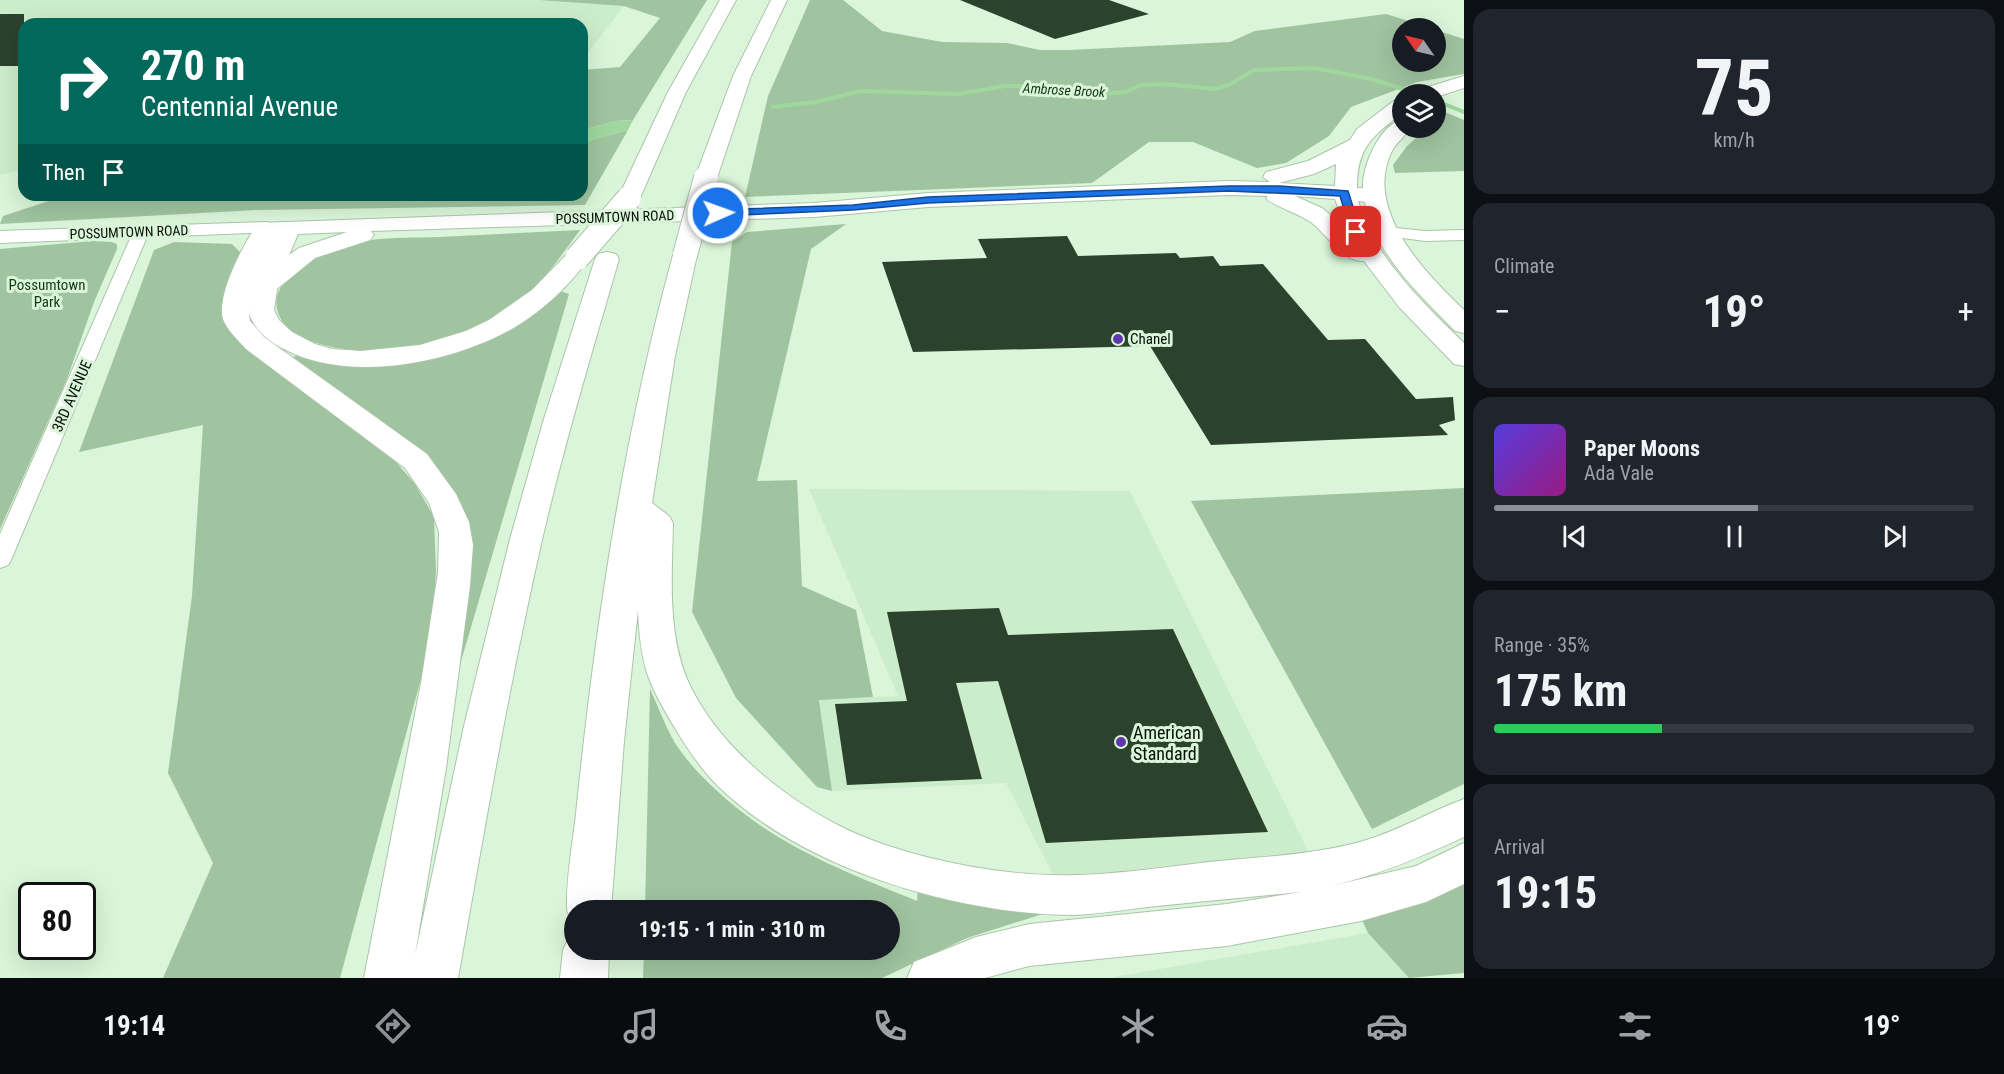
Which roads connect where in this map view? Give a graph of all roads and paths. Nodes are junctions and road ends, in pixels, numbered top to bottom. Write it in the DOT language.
graph roads {
  1 [pos="728,0"];
  2 [pos="779,0"];
  3 [pos="1464,82"];
  4 [pos="1446,95"];
  5 [pos="1392,111"];
  6 [pos="1393,138"];
  7 [pos="1355,145"];
  8 [pos="1221,189"];
  9 [pos="1344,193"];
  10 [pos="1373,196"];
  11 [pos="404,224"];
  12 [pos="278,228"];
  13 [pos="141,232"];
  14 [pos="1386,232"];
  15 [pos="1464,235"];
  16 [pos="10,236"];
  17 [pos="592,258"];
  18 [pos="1384,276"];
  19 [pos="266,285"];
  20 [pos="1464,325"];
  21 [pos="1464,358"];
  22 [pos="635,507"];
  23 [pos="0,560"];
  24 [pos="1464,817"];
  25 [pos="1464,862"];
  26 [pos="590,900"];
  27 [pos="585,960"];
  28 [pos="388,978"];
  29 [pos="434,978"];
  30 [pos="584,978"];
  31 [pos="931,978"];
  1 -- 17 [label="highway"];
  2 -- 22 [label="highway, bridge"];
  3 -- 4 [label="highway"];
  5 -- 7 [label="highway"];
  6 -- 10 [label="highway"];
  7 -- 8 [label="highway"];
  7 -- 9 [label="highway"];
  8 -- 9 [label="highway, POSSUMTOWN ROAD"];
  8 -- 11 [label="highway, POSSUMTOWN ROAD"];
  8 -- 18 [label="highway"];
  9 -- 10 [label="highway, POSSUMTOWN ROAD"];
  9 -- 18 [label="highway"];
  10 -- 14 [label="highway"];
  11 -- 12 [label="highway, POSSUMTOWN ROAD"];
  11 -- 19 [label="highway"];
  12 -- 13 [label="main road, POSSUMTOWN ROAD"];
  12 -- 19 [label="highway"];
  12 -- 28 [label="highway"];
  13 -- 16 [label="main road, POSSUMTOWN ROAD"];
  13 -- 23 [label="street, 3RD AVENUE"];
  14 -- 15 [label="street"];
  14 -- 20 [label="highway"];
  17 -- 19 [label="highway"];
  17 -- 29 [label="highway"];
  18 -- 21 [label="highway"];
  22 -- 24 [label="highway"];
  22 -- 26 [label="highway"];
  25 -- 31 [label="highway"];
  27 -- 30 [label="highway"];
}
